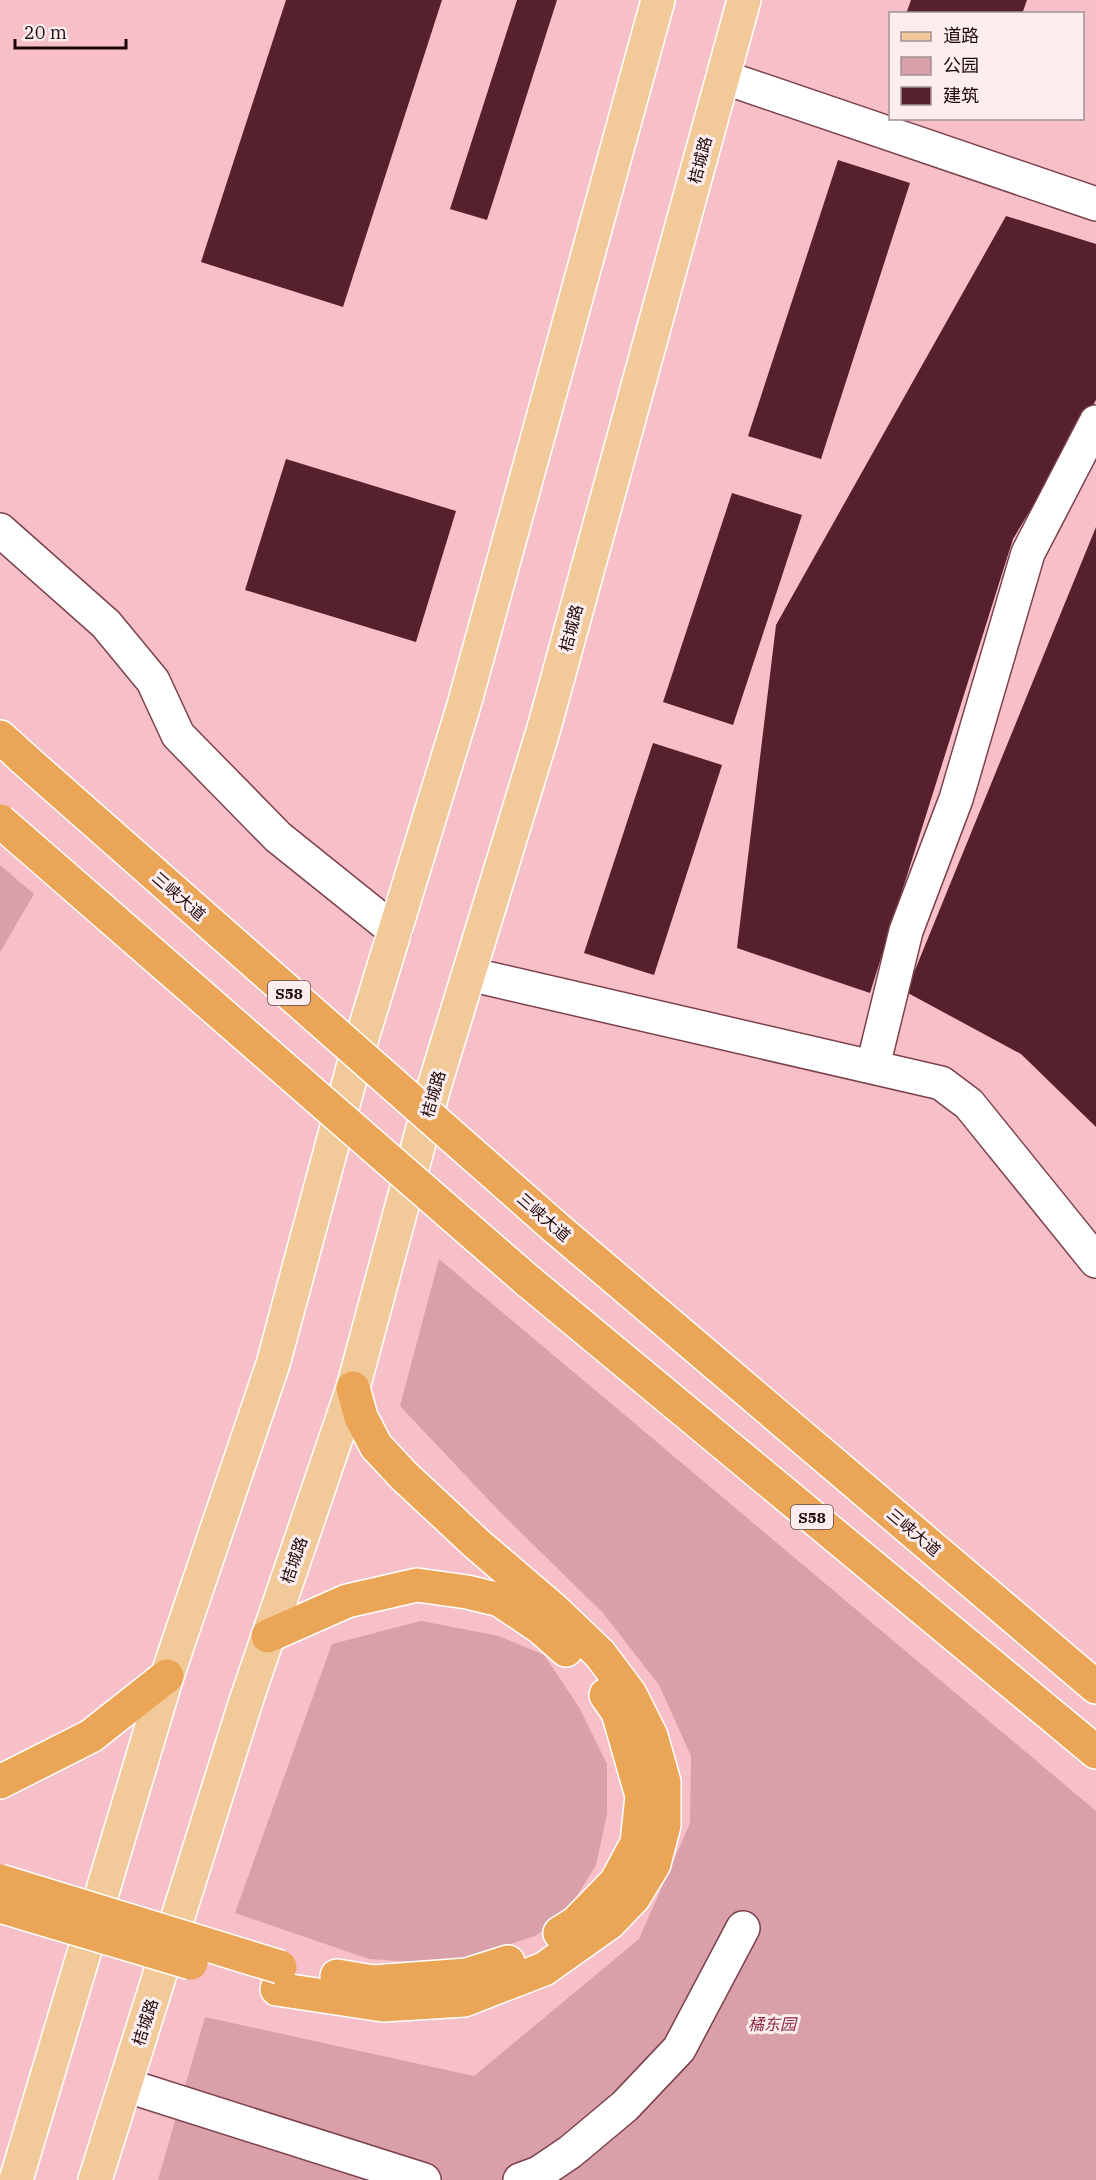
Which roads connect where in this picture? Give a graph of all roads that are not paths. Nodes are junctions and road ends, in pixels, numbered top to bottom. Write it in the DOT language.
graph roads {
  1 [pos="658,0"];
  2 [pos="744,0"];
  3 [pos="723,77"];
  4 [pos="1096,204"];
  5 [pos="1096,422"];
  6 [pos="0,531"];
  7 [pos="12,748"];
  8 [pos="0,821"];
  9 [pos="394,931"];
  10 [pos="469,974"];
  11 [pos="873,1066"];
  12 [pos="1096,1261"];
  13 [pos="353,1388"];
  14 [pos="268,1636"];
  15 [pos="167,1676"];
  16 [pos="1096,1687"];
  17 [pos="1096,1752"];
  18 [pos="0,1782"];
  19 [pos="0,1881"];
  20 [pos="0,1906"];
  21 [pos="743,1928"];
  22 [pos="278,1978"];
  23 [pos="125,2085"];
  24 [pos="16,2180"];
  25 [pos="95,2180"];
  26 [pos="424,2180"];
  27 [pos="520,2180"];
  1 -- 9 [label="main road"];
  2 -- 3 [label="main road, 桔城路"];
  3 -- 4 [label="street"];
  3 -- 10 [label="main road, 桔城路"];
  5 -- 11 [label="street"];
  6 -- 9 [label="street"];
  7 -- 16 [label="highway, 三峡大道 / S58, bridge"];
  8 -- 17 [label="highway, S58, bridge"];
  9 -- 15 [label="main road"];
  10 -- 11 [label="street"];
  10 -- 13 [label="main road, 桔城路"];
  11 -- 12 [label="street"];
  13 -- 14 [label="main road, 桔城路"];
  13 -- 22 [label="highway"];
  14 -- 22 [label="highway"];
  14 -- 23 [label="main road, 桔城路"];
  15 -- 18 [label="highway"];
  15 -- 24 [label="main road"];
  19 -- 22 [label="highway, bridge"];
  20 -- 22 [label="highway, bridge"];
  21 -- 27 [label="street"];
  23 -- 25 [label="main road, 桔城路"];
  23 -- 26 [label="street"];
}
